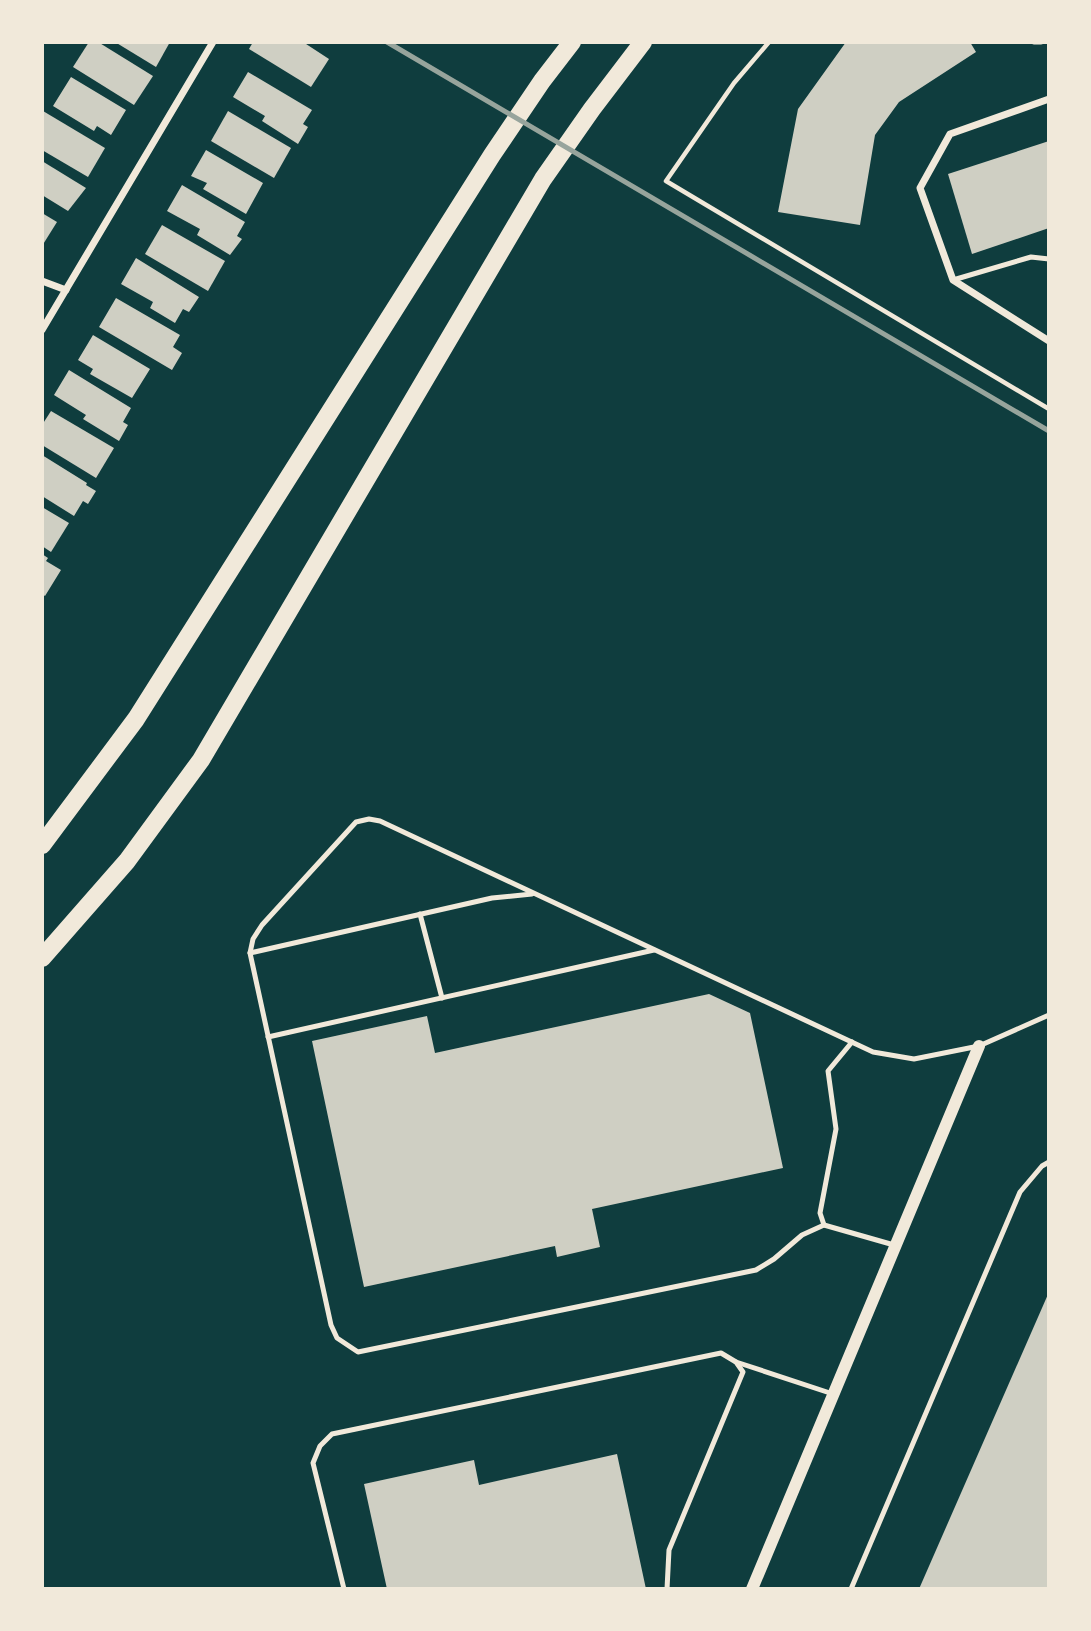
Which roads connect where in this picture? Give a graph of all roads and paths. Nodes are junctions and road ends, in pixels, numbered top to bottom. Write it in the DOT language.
graph roads {
  1 [pos="213,42"];
  2 [pos="572,42"];
  3 [pos="769,42"];
  4 [pos="1034,42"];
  5 [pos="1041,42"];
  6 [pos="642,43"];
  7 [pos="1049,99"];
  8 [pos="1049,259"];
  9 [pos="953,280"];
  10 [pos="42,281"];
  11 [pos="66,290"];
  12 [pos="42,330"];
  13 [pos="1049,341"];
  14 [pos="1049,409"];
  15 [pos="42,845"];
  16 [pos="536,894"];
  17 [pos="420,914"];
  18 [pos="654,950"];
  19 [pos="250,953"];
  20 [pos="42,958"];
  21 [pos="442,998"];
  22 [pos="1049,1015"];
  23 [pos="268,1037"];
  24 [pos="852,1042"];
  25 [pos="979,1046"];
  26 [pos="1049,1162"];
  27 [pos="824,1225"];
  28 [pos="896,1245"];
  29 [pos="736,1362"];
  30 [pos="834,1394"];
  31 [pos="344,1589"];
  32 [pos="667,1589"];
  33 [pos="752,1589"];
  34 [pos="850,1589"];
  1 -- 11 [label="street"];
  2 -- 15 [label="main road"];
  3 -- 14 [label="path"];
  4 -- 5 [label="lane"];
  6 -- 20 [label="main road"];
  7 -- 9 [label="street"];
  8 -- 9 [label="lane"];
  9 -- 13 [label="street"];
  10 -- 11 [label="street"];
  11 -- 12 [label="street"];
  16 -- 17 [label="lane"];
  16 -- 18 [label="lane"];
  16 -- 19 [label="lane"];
  17 -- 19 [label="lane"];
  17 -- 21 [label="lane"];
  18 -- 21 [label="lane"];
  18 -- 24 [label="lane"];
  19 -- 23 [label="lane"];
  21 -- 23 [label="lane"];
  22 -- 25 [label="lane"];
  23 -- 27 [label="lane"];
  24 -- 25 [label="lane"];
  24 -- 27 [label="lane"];
  25 -- 28 [label="street"];
  26 -- 34 [label="lane"];
  27 -- 28 [label="lane"];
  28 -- 30 [label="street"];
  29 -- 30 [label="lane"];
  29 -- 31 [label="lane"];
  29 -- 32 [label="lane"];
  30 -- 33 [label="street"];
}
